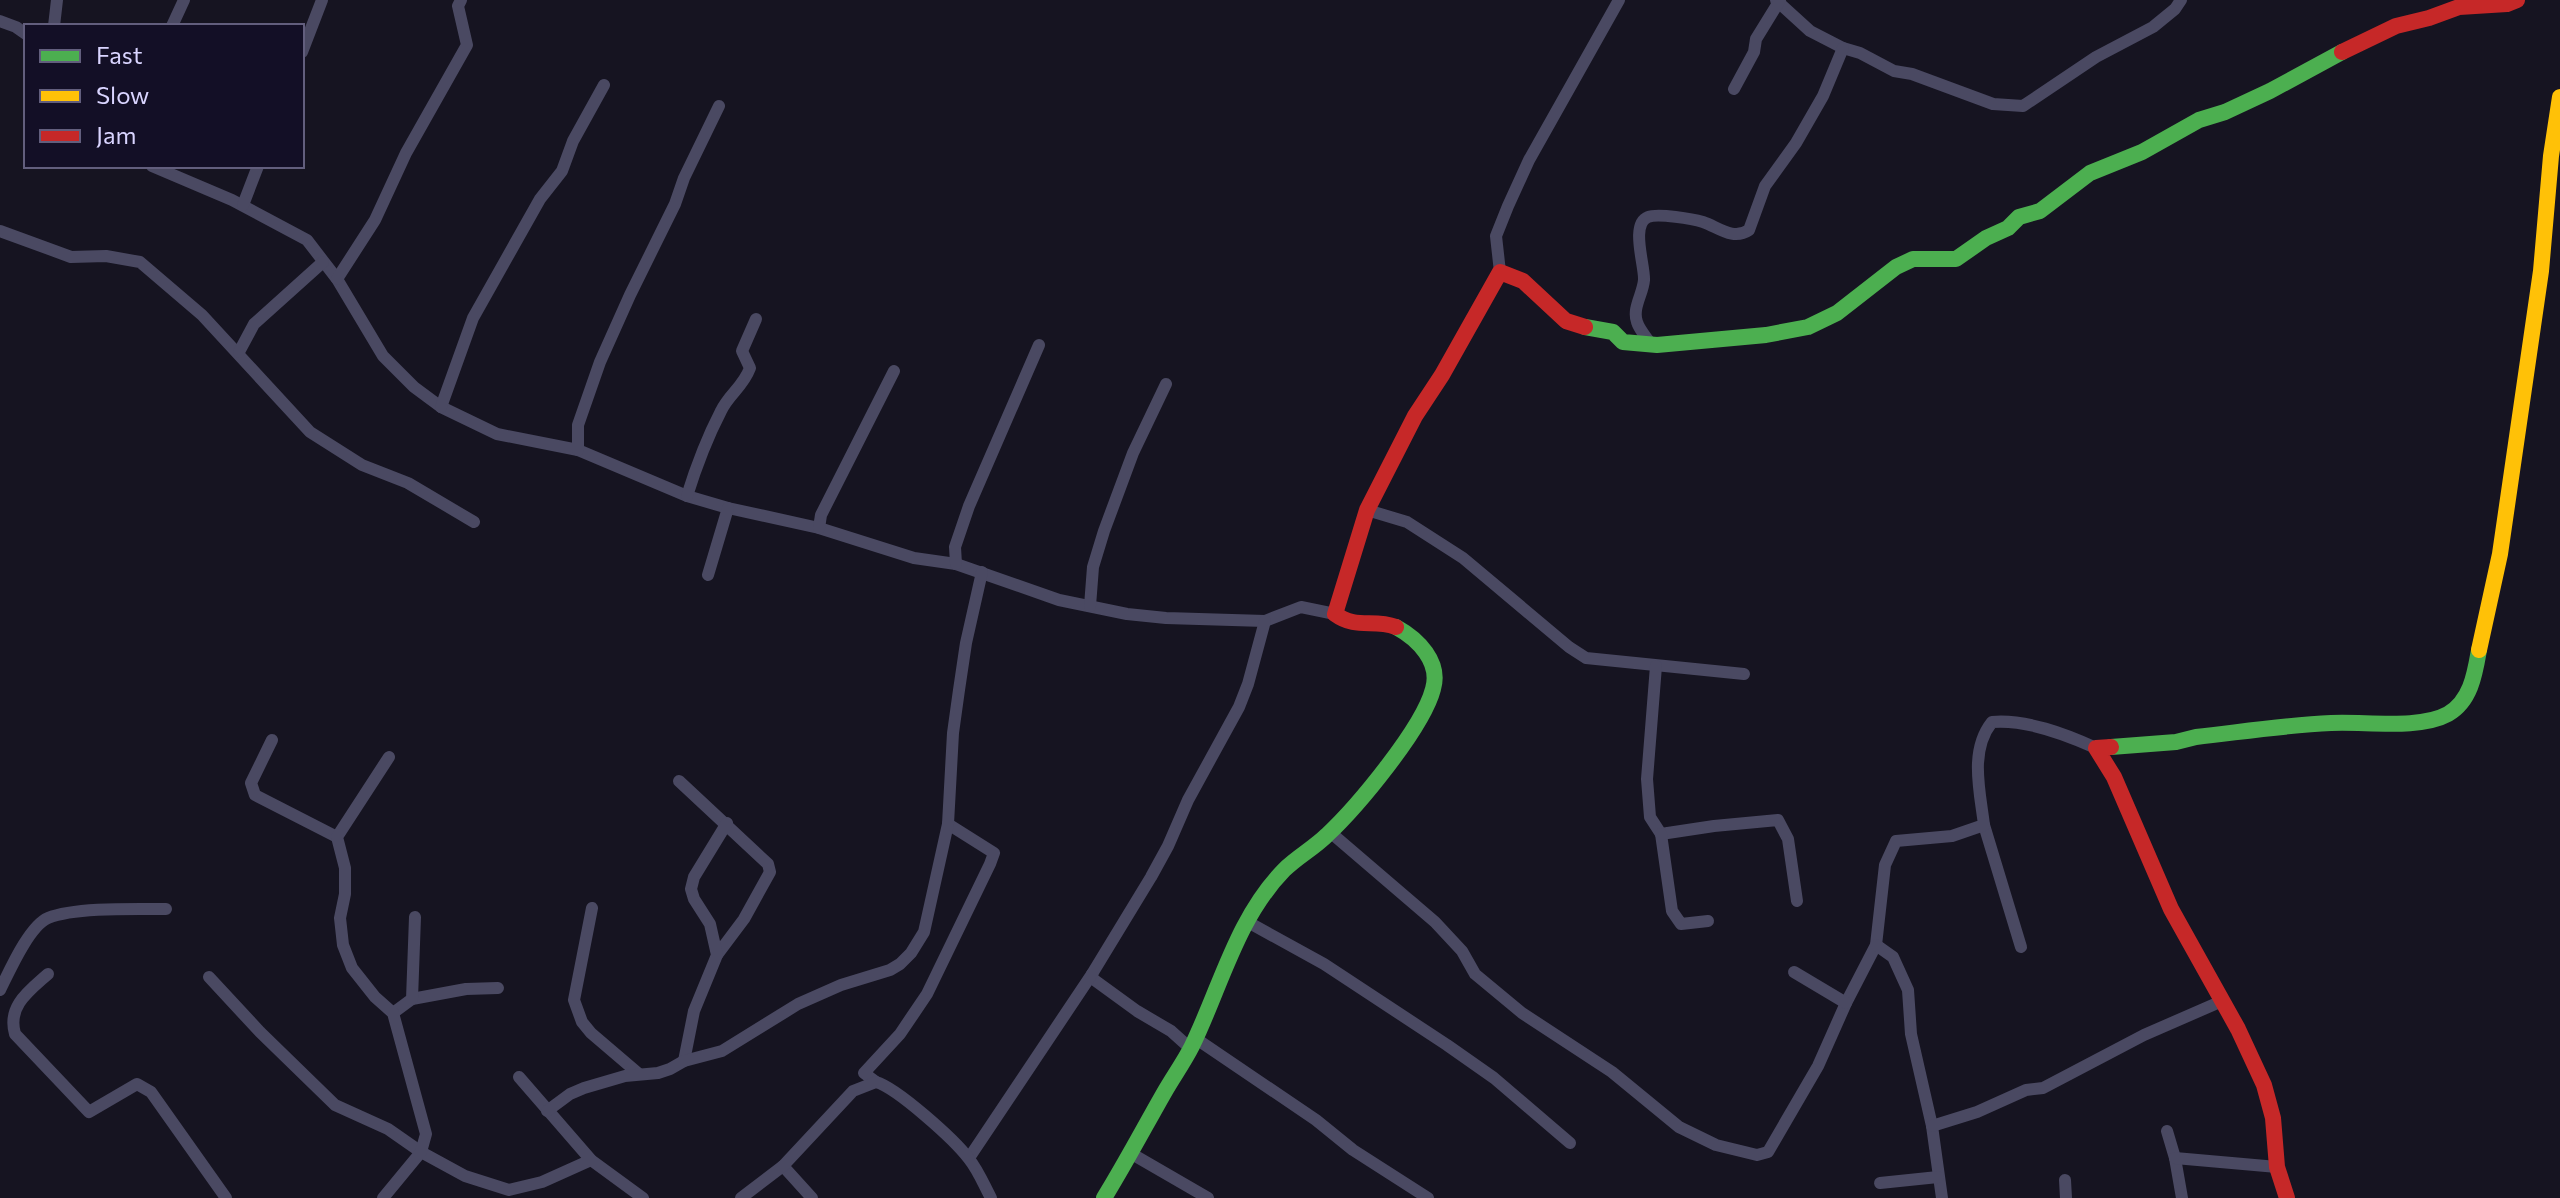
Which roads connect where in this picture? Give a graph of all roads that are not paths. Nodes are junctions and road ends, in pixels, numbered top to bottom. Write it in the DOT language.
graph roads {
  1 [pos="57,0"];
  2 [pos="184,0"];
  3 [pos="322,0"];
  4 [pos="461,0"];
  5 [pos="1619,0"];
  6 [pos="2181,0"];
  7 [pos="2517,0"];
  8 [pos="1778,1"];
  9 [pos="2458,3"];
  10 [pos="0,21"];
  11 [pos="54,24"];
  12 [pos="173,24"];
  13 [pos="24,33"];
  14 [pos="304,47"];
  15 [pos="1843,48"];
  16 [pos="604,85"];
  17 [pos="1734,89"];
  18 [pos="2560,97"];
  19 [pos="719,106"];
  20 [pos="157,168"];
  21 [pos="257,168"];
  22 [pos="243,205"];
  23 [pos="0,231"];
  24 [pos="323,262"];
  25 [pos="1500,272"];
  26 [pos="337,279"];
  27 [pos="756,319"];
  28 [pos="1650,343"];
  29 [pos="1039,345"];
  30 [pos="239,352"];
  31 [pos="894,371"];
  32 [pos="1166,384"];
  33 [pos="441,407"];
  34 [pos="578,450"];
  35 [pos="687,496"];
  36 [pos="728,508"];
  37 [pos="1367,510"];
  38 [pos="474,522"];
  39 [pos="819,528"];
  40 [pos="956,564"];
  41 [pos="982,572"];
  42 [pos="708,575"];
  43 [pos="1090,606"];
  44 [pos="1335,614"];
  45 [pos="1265,621"];
  46 [pos="1656,666"];
  47 [pos="1744,674"];
  48 [pos="272,740"];
  49 [pos="2096,748"];
  50 [pos="389,757"];
  51 [pos="679,781"];
  52 [pos="727,823"];
  53 [pos="948,824"];
  54 [pos="1984,825"];
  55 [pos="1330,832"];
  56 [pos="1661,834"];
  57 [pos="337,837"];
  58 [pos="1797,901"];
  59 [pos="592,908"];
  60 [pos="166,909"];
  61 [pos="415,917"];
  62 [pos="1246,921"];
  63 [pos="1708,921"];
  64 [pos="1876,945"];
  65 [pos="2021,947"];
  66 [pos="717,955"];
  67 [pos="1794,972"];
  68 [pos="48,974"];
  69 [pos="1092,974"];
  70 [pos="209,977"];
  71 [pos="498,988"];
  72 [pos="0,990"];
  73 [pos="412,999"];
  74 [pos="2222,1001"];
  75 [pos="1846,1003"];
  76 [pos="393,1013"];
  77 [pos="1193,1043"];
  78 [pos="684,1061"];
  79 [pos="639,1074"];
  80 [pos="519,1077"];
  81 [pos="876,1082"];
  82 [pos="547,1111"];
  83 [pos="1932,1126"];
  84 [pos="2167,1131"];
  85 [pos="1570,1143"];
  86 [pos="421,1152"];
  87 [pos="1132,1154"];
  88 [pos="969,1158"];
  89 [pos="2175,1158"];
  90 [pos="591,1160"];
  91 [pos="783,1166"];
  92 [pos="2277,1167"];
  93 [pos="1938,1177"];
  94 [pos="2065,1180"];
  95 [pos="1880,1183"];
  96 [pos="507,1194"];
  97 [pos="226,1198"];
  98 [pos="383,1198"];
  99 [pos="643,1198"];
  100 [pos="741,1198"];
  101 [pos="812,1198"];
  102 [pos="991,1198"];
  103 [pos="1104,1198"];
  104 [pos="1208,1198"];
  105 [pos="1428,1198"];
  106 [pos="1942,1198"];
  107 [pos="2066,1198"];
  108 [pos="2182,1198"];
  109 [pos="2287,1198"];
  1 -- 11 [label="street"];
  2 -- 12 [label="street"];
  3 -- 14 [label="street"];
  4 -- 26 [label="street"];
  5 -- 25 [label="street"];
  6 -- 15 [label="street"];
  7 -- 9 [label="street"];
  8 -- 15 [label="street"];
  8 -- 17 [label="street"];
  9 -- 28 [label="street"];
  10 -- 13 [label="street"];
  15 -- 28 [label="street"];
  16 -- 33 [label="street"];
  18 -- 49 [label="street"];
  19 -- 34 [label="street"];
  20 -- 22 [label="street"];
  21 -- 22 [label="street"];
  22 -- 24 [label="street"];
  23 -- 30 [label="street"];
  24 -- 26 [label="street"];
  24 -- 30 [label="street"];
  25 -- 28 [label="street"];
  25 -- 37 [label="street"];
  26 -- 33 [label="street"];
  27 -- 35 [label="street"];
  29 -- 40 [label="street"];
  30 -- 38 [label="street"];
  31 -- 39 [label="street"];
  32 -- 43 [label="street"];
  33 -- 34 [label="street"];
  34 -- 35 [label="street"];
  35 -- 36 [label="street"];
  36 -- 39 [label="street"];
  36 -- 42 [label="street"];
  37 -- 44 [label="street"];
  37 -- 46 [label="street"];
  39 -- 40 [label="street"];
  40 -- 41 [label="street"];
  41 -- 43 [label="street"];
  41 -- 53 [label="street"];
  43 -- 45 [label="street"];
  44 -- 45 [label="street"];
  44 -- 55 [label="street"];
  45 -- 69 [label="street"];
  46 -- 47 [label="street"];
  46 -- 56 [label="street"];
  48 -- 57 [label="street"];
  49 -- 54 [label="street"];
  49 -- 74 [label="street"];
  50 -- 57 [label="street"];
  51 -- 52 [label="street"];
  52 -- 66 [label="street"];
  52 -- 66 [label="street"];
  53 -- 78 [label="street"];
  53 -- 81 [label="street"];
  54 -- 64 [label="street"];
  54 -- 65 [label="street"];
  55 -- 62 [label="street"];
  55 -- 75 [label="street"];
  56 -- 58 [label="street"];
  56 -- 63 [label="street"];
  57 -- 76 [label="street"];
  59 -- 79 [label="street"];
  60 -- 72 [label="street"];
  61 -- 73 [label="street"];
  62 -- 77 [label="street"];
  62 -- 85 [label="street"];
  64 -- 75 [label="street"];
  64 -- 83 [label="street"];
  66 -- 78 [label="street"];
  67 -- 75 [label="street"];
  68 -- 97 [label="street"];
  69 -- 77 [label="street"];
  69 -- 88 [label="street"];
  70 -- 86 [label="street"];
  71 -- 73 [label="street"];
  73 -- 76 [label="street"];
  74 -- 83 [label="street"];
  74 -- 92 [label="street"];
  76 -- 86 [label="street"];
  77 -- 87 [label="street"];
  77 -- 105 [label="street"];
  78 -- 79 [label="street"];
  79 -- 82 [label="street"];
  80 -- 82 [label="street"];
  81 -- 88 [label="street"];
  81 -- 91 [label="street"];
  82 -- 90 [label="street"];
  83 -- 93 [label="street"];
  84 -- 89 [label="street"];
  86 -- 96 [label="street"];
  86 -- 98 [label="street"];
  87 -- 103 [label="street"];
  87 -- 104 [label="street"];
  88 -- 102 [label="street"];
  89 -- 92 [label="street"];
  89 -- 108 [label="street"];
  90 -- 96 [label="street"];
  90 -- 99 [label="street"];
  91 -- 100 [label="street"];
  91 -- 101 [label="street"];
  92 -- 109 [label="street"];
  93 -- 95 [label="street"];
  93 -- 106 [label="street"];
  94 -- 107 [label="street"];
}
